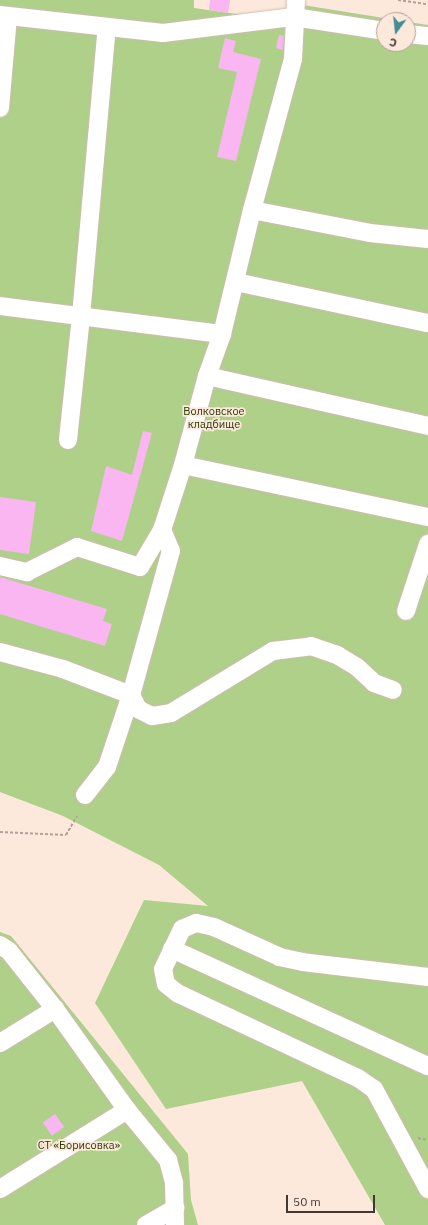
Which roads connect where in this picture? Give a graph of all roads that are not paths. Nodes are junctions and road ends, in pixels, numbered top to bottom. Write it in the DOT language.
graph roads {
  1 [pos="295,9"];
  2 [pos="4,15"];
  3 [pos="107,27"];
  4 [pos="376,29"];
  5 [pos="416,35"];
  6 [pos="428,36"];
  7 [pos="0,108"];
  8 [pos="252,210"];
  9 [pos="428,239"];
  10 [pos="236,282"];
  11 [pos="0,306"];
  12 [pos="81,316"];
  13 [pos="428,323"];
  14 [pos="222,334"];
  15 [pos="207,376"];
  16 [pos="428,426"];
  17 [pos="68,440"];
  18 [pos="183,465"];
  19 [pos="428,517"];
  20 [pos="162,530"];
  21 [pos="428,544"];
  22 [pos="0,566"];
  23 [pos="406,611"];
  24 [pos="0,652"];
  25 [pos="393,690"];
  26 [pos="131,695"];
  27 [pos="85,796"];
  28 [pos="0,945"];
  29 [pos="172,949"];
  30 [pos="428,976"];
  31 [pos="55,1009"];
  32 [pos="0,1043"];
  33 [pos="428,1066"];
  34 [pos="127,1110"];
  35 [pos="0,1189"];
  36 [pos="428,1189"];
  37 [pos="175,1216"];
  38 [pos="146,1225"];
  1 -- 3 [label="lane"];
  1 -- 4 [label="lane"];
  1 -- 8 [label="lane"];
  2 -- 3 [label="lane"];
  2 -- 7 [label="lane"];
  3 -- 12 [label="lane"];
  5 -- 6 [label="lane"];
  8 -- 9 [label="lane"];
  8 -- 10 [label="lane"];
  10 -- 13 [label="lane"];
  10 -- 14 [label="lane"];
  11 -- 12 [label="lane"];
  12 -- 14 [label="lane"];
  12 -- 17 [label="lane"];
  14 -- 15 [label="lane"];
  15 -- 16 [label="lane"];
  15 -- 18 [label="lane"];
  18 -- 19 [label="lane"];
  18 -- 20 [label="lane"];
  20 -- 22 [label="lane"];
  20 -- 26 [label="lane"];
  21 -- 23 [label="lane"];
  24 -- 26 [label="lane"];
  25 -- 26 [label="lane"];
  26 -- 27 [label="lane"];
  28 -- 31 [label="lane"];
  29 -- 30 [label="lane"];
  29 -- 33 [label="lane"];
  29 -- 36 [label="lane"];
  31 -- 32 [label="lane"];
  31 -- 34 [label="lane"];
  34 -- 35 [label="lane"];
  34 -- 37 [label="lane"];
  37 -- 38 [label="lane"];
}
